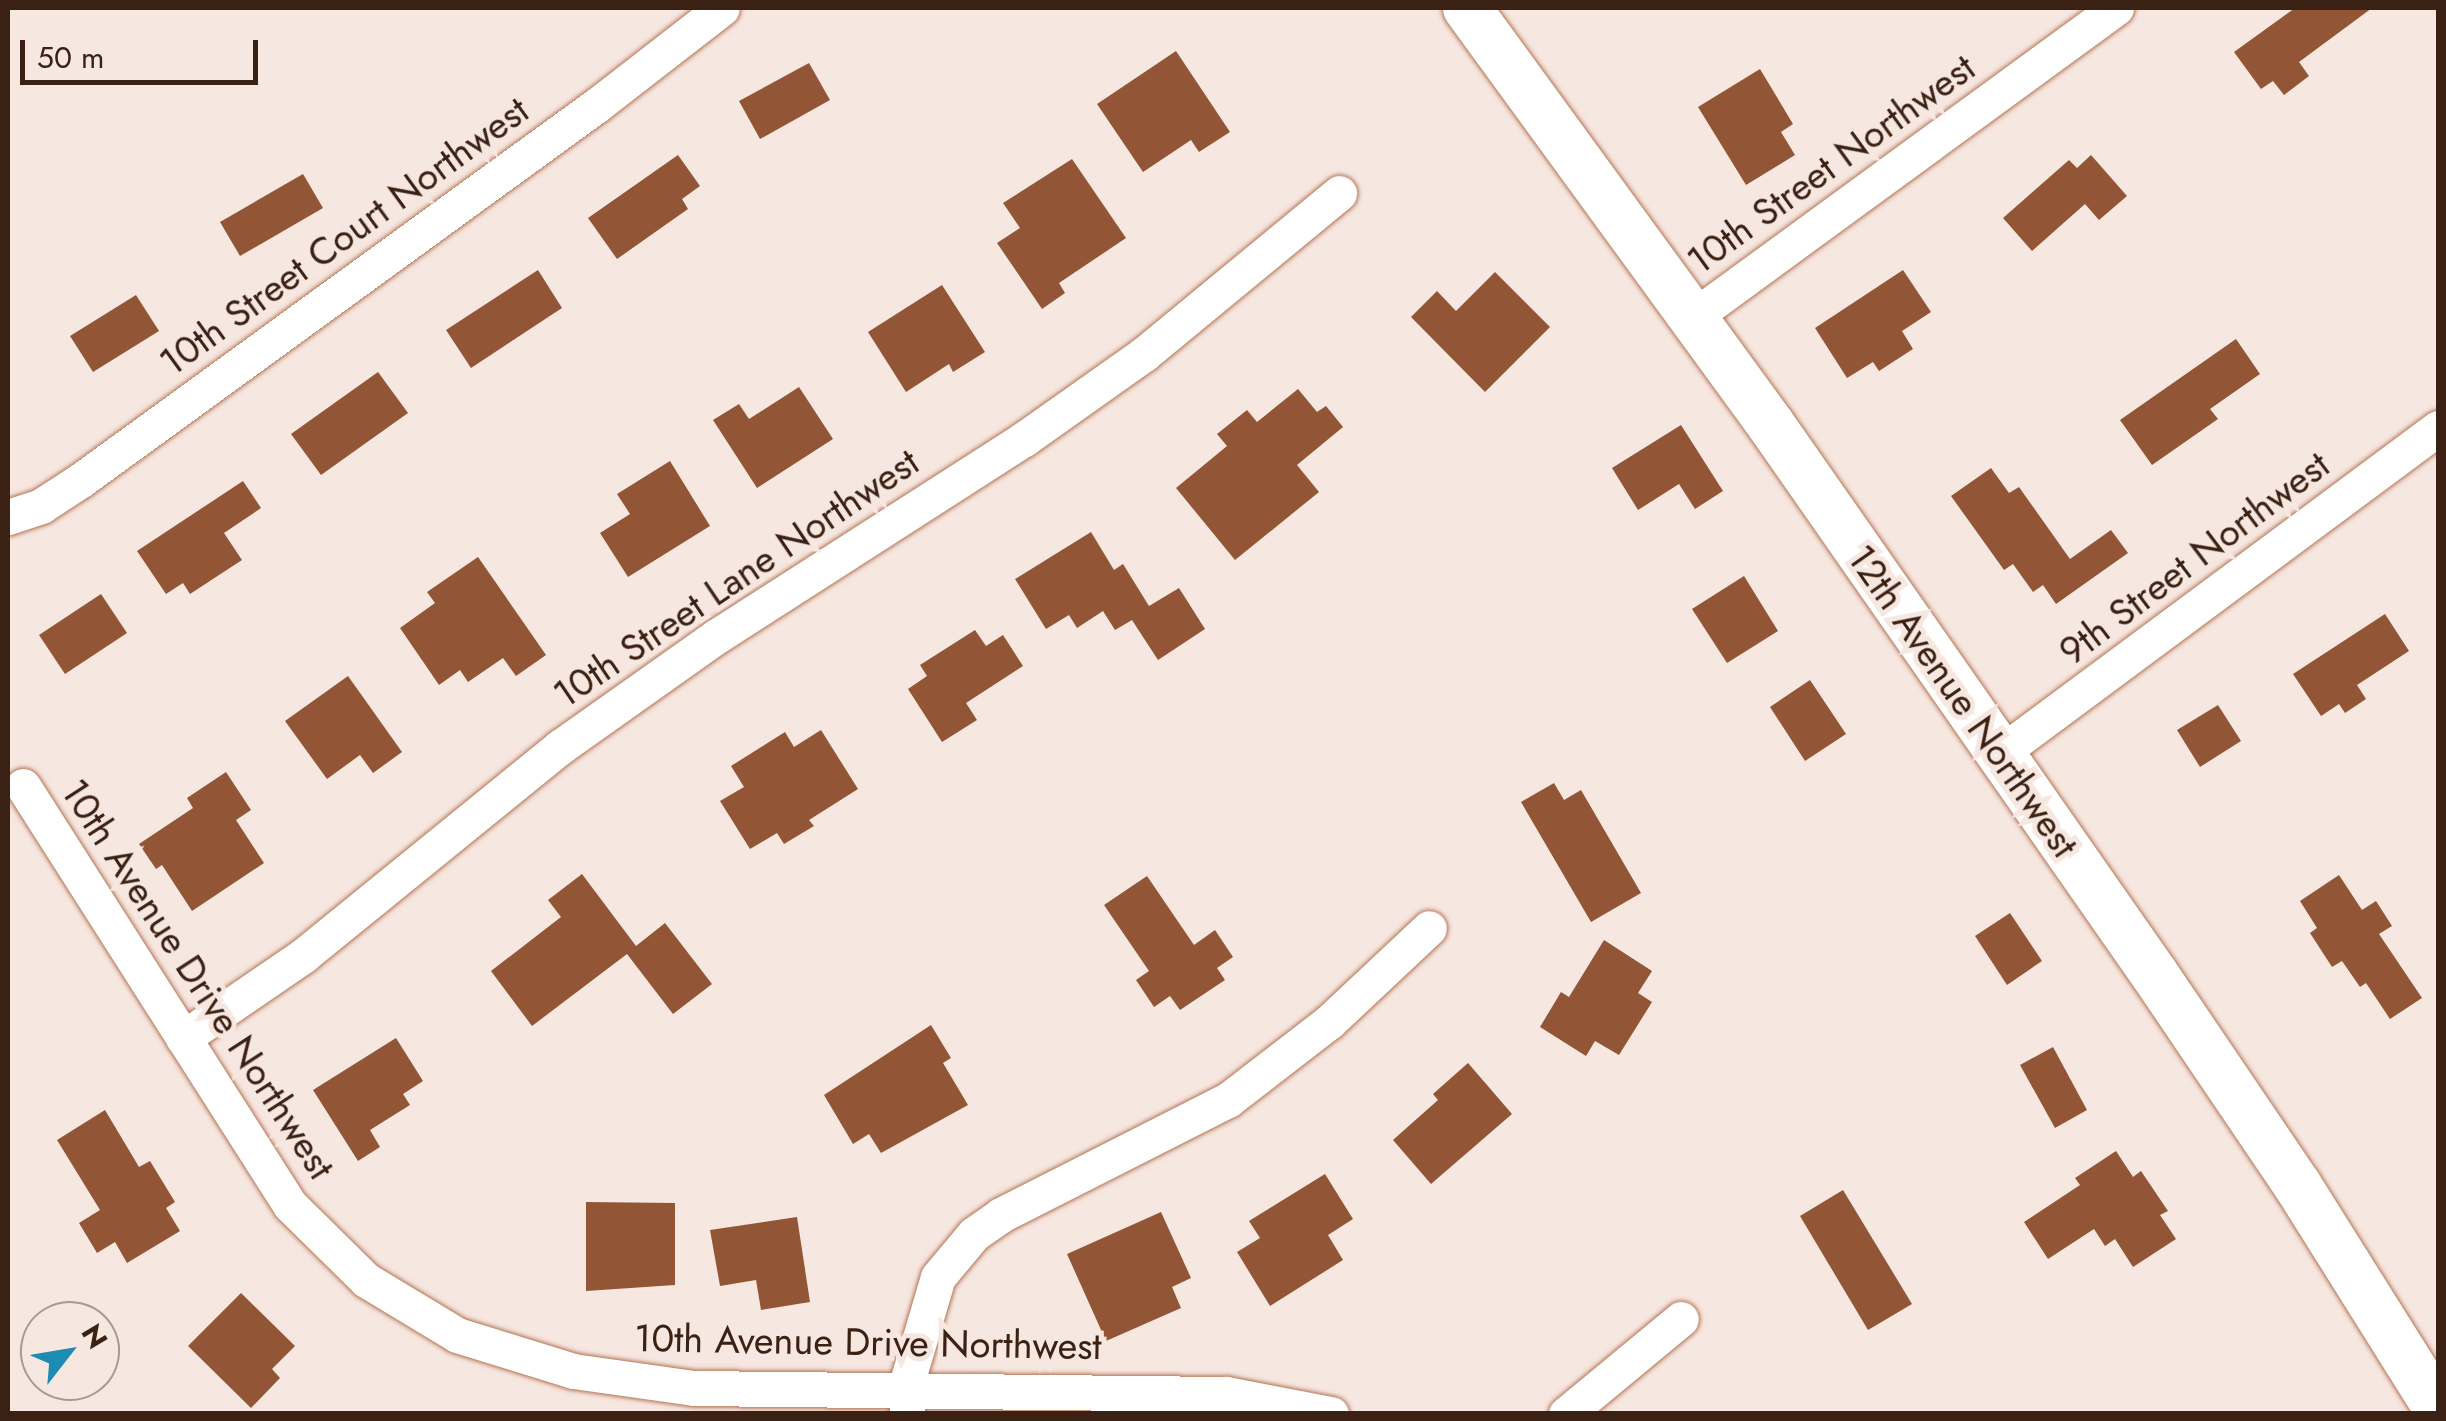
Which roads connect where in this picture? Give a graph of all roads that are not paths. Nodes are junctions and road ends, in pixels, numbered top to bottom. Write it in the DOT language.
graph roads {
  1 [pos="722,8"];
  2 [pos="1467,8"];
  3 [pos="2116,8"];
  4 [pos="1339,193"];
  5 [pos="1693,317"];
  6 [pos="2438,428"];
  7 [pos="8,517"];
  8 [pos="1999,754"];
  9 [pos="23,786"];
  10 [pos="1429,928"];
  11 [pos="184,1038"];
  12 [pos="1681,1319"];
  13 [pos="907,1403"];
  14 [pos="2438,1409"];
  15 [pos="1331,1414"];
  16 [pos="1566,1414"];
  1 -- 7 [label="street, 10th Street Court Northwest"];
  2 -- 5 [label="main road, 12th Avenue Northwest"];
  3 -- 5 [label="street, 10th Street Northwest"];
  4 -- 11 [label="street, 10th Street Lane Northwest"];
  5 -- 8 [label="main road, 12th Avenue Northwest"];
  6 -- 8 [label="street, 9th Street Northwest"];
  8 -- 14 [label="main road, 12th Avenue Northwest"];
  9 -- 11 [label="street, 10th Avenue Drive Northwest"];
  10 -- 13 [label="street"];
  11 -- 13 [label="street, 10th Avenue Drive Northwest"];
  12 -- 16 [label="street"];
  13 -- 15 [label="street, 10th Avenue Drive Northwest"];
}
